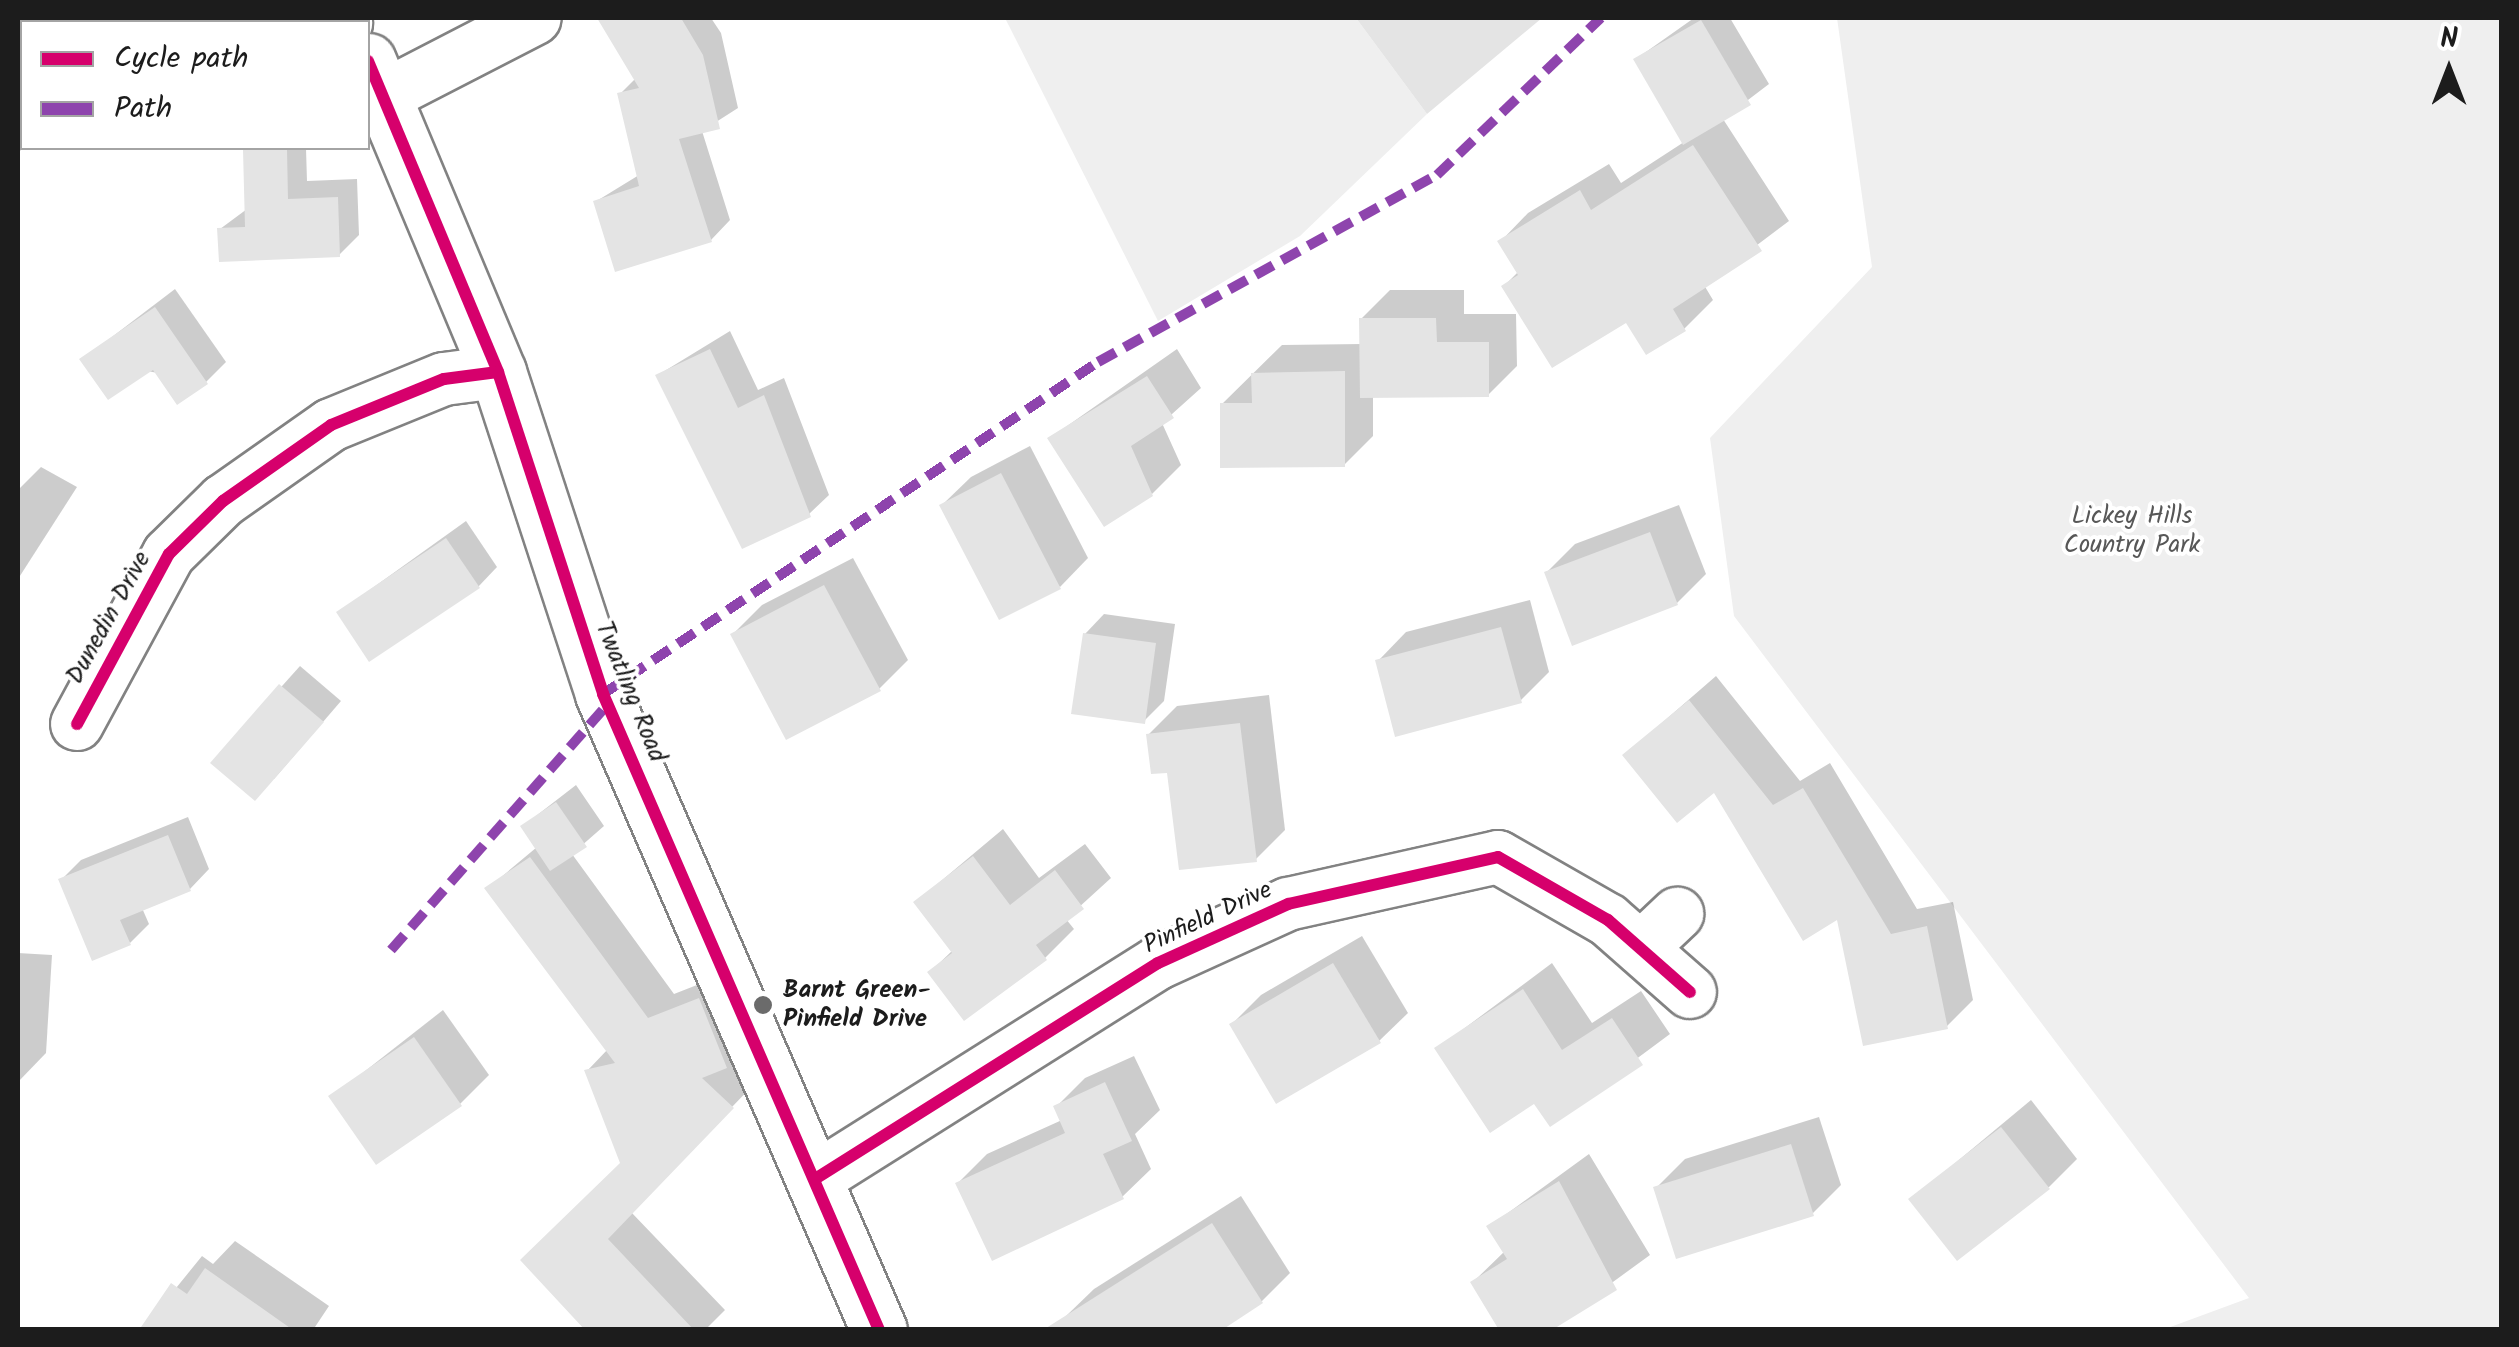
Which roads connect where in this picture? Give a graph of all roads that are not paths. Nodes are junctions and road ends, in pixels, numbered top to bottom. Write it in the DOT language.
graph roads {
  1 [pos="535,18"];
  2 [pos="378,77"];
  3 [pos="498,372"];
  4 [pos="77,724"];
  5 [pos="1690,992"];
  6 [pos="815,1179"];
  7 [pos="879,1330"];
  1 -- 2 [label="street"];
  2 -- 3 [label="street, Twatling Road"];
  3 -- 4 [label="street, Dunedin Drive"];
  3 -- 6 [label="street, Twatling Road"];
  5 -- 6 [label="street, Pinfield Drive"];
  6 -- 7 [label="street, Twatling Road"];
}
